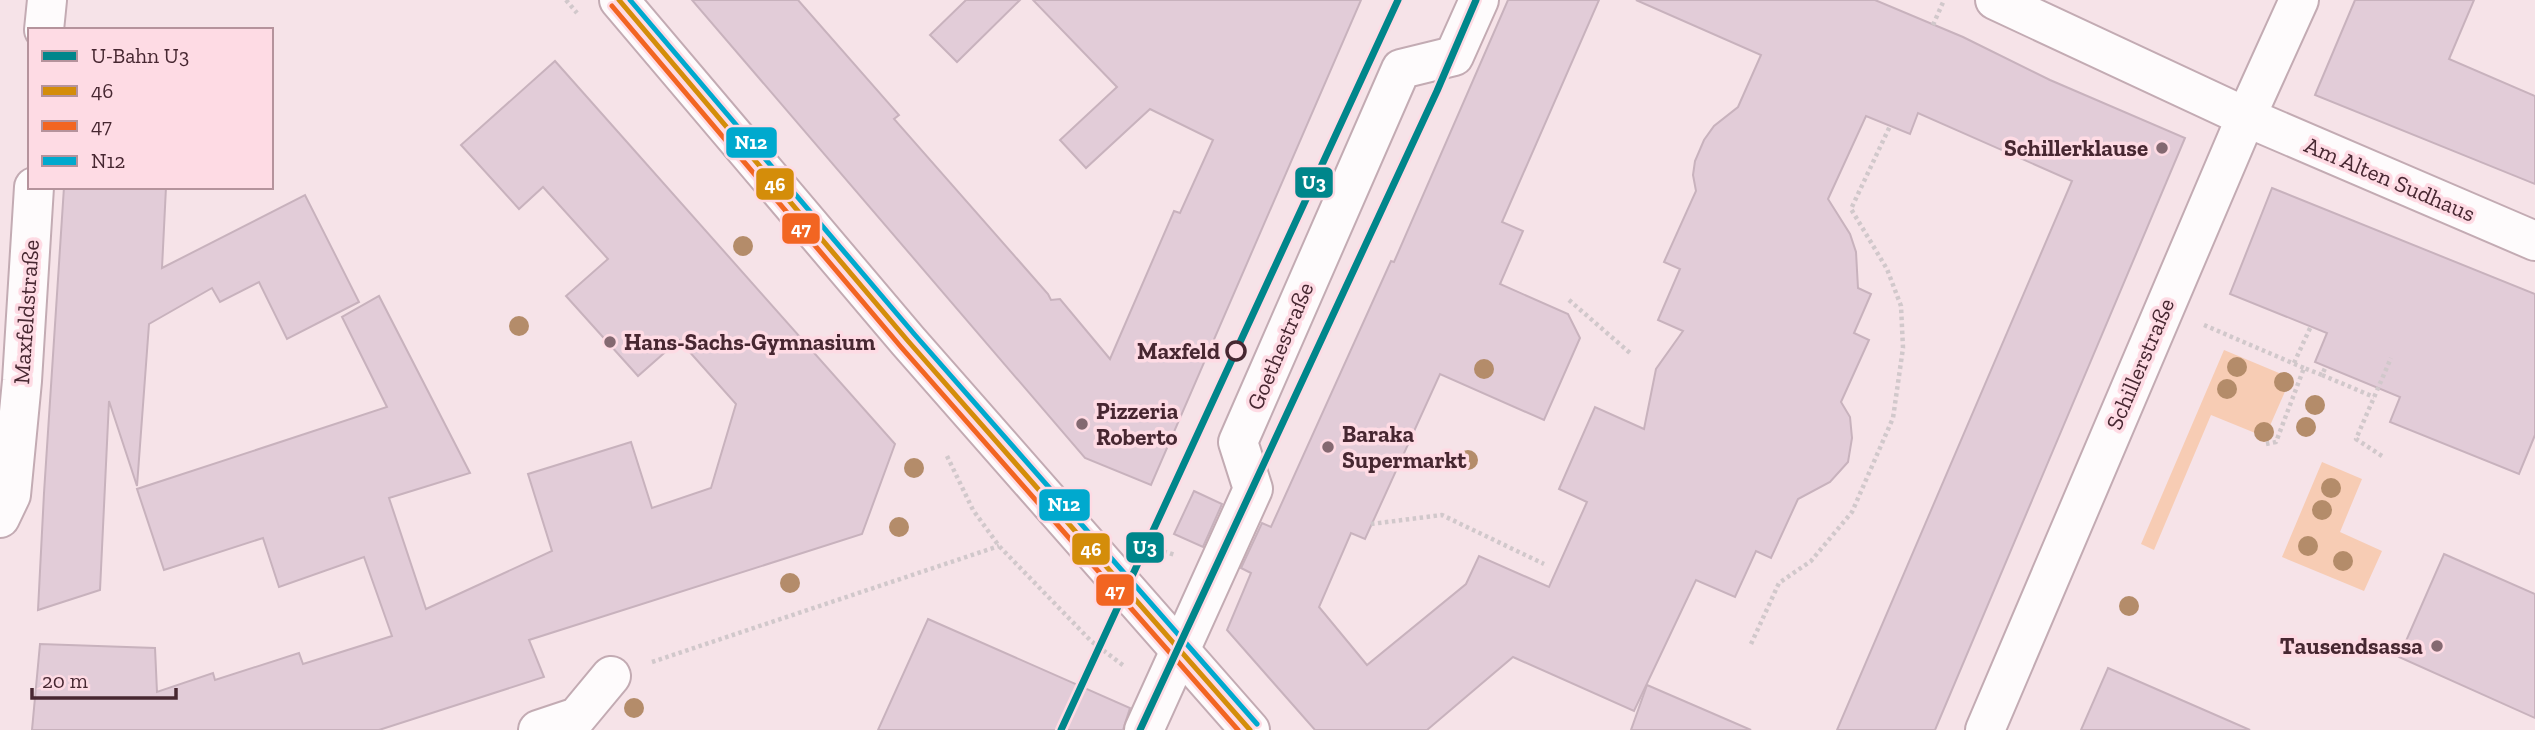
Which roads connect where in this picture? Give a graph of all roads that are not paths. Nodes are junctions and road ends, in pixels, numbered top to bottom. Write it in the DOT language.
graph roads {
  1 [pos="47,0"];
  2 [pos="619,0"];
  3 [pos="1479,0"];
  4 [pos="1996,0"];
  5 [pos="2299,0"];
  6 [pos="44,28"];
  7 [pos="2246,117"];
  8 [pos="34,189"];
  9 [pos="2535,241"];
  10 [pos="0,518"];
  11 [pos="1181,652"];
  12 [pos="611,676"];
  13 [pos="538,730"];
  14 [pos="1144,730"];
  15 [pos="1250,730"];
  16 [pos="1985,730"];
  1 -- 6 [label="street"];
  2 -- 11 [label="street"];
  3 -- 11 [label="street, Goethestraße"];
  4 -- 7 [label="street, Am Alten Sudhaus"];
  5 -- 7 [label="street, Schillerstraße"];
  7 -- 9 [label="street, Am Alten Sudhaus"];
  7 -- 16 [label="street, Schillerstraße"];
  8 -- 10 [label="street, Maxfeldstraße"];
  11 -- 14 [label="street, Goethestraße"];
  11 -- 15 [label="street"];
  12 -- 13 [label="street"];
}
